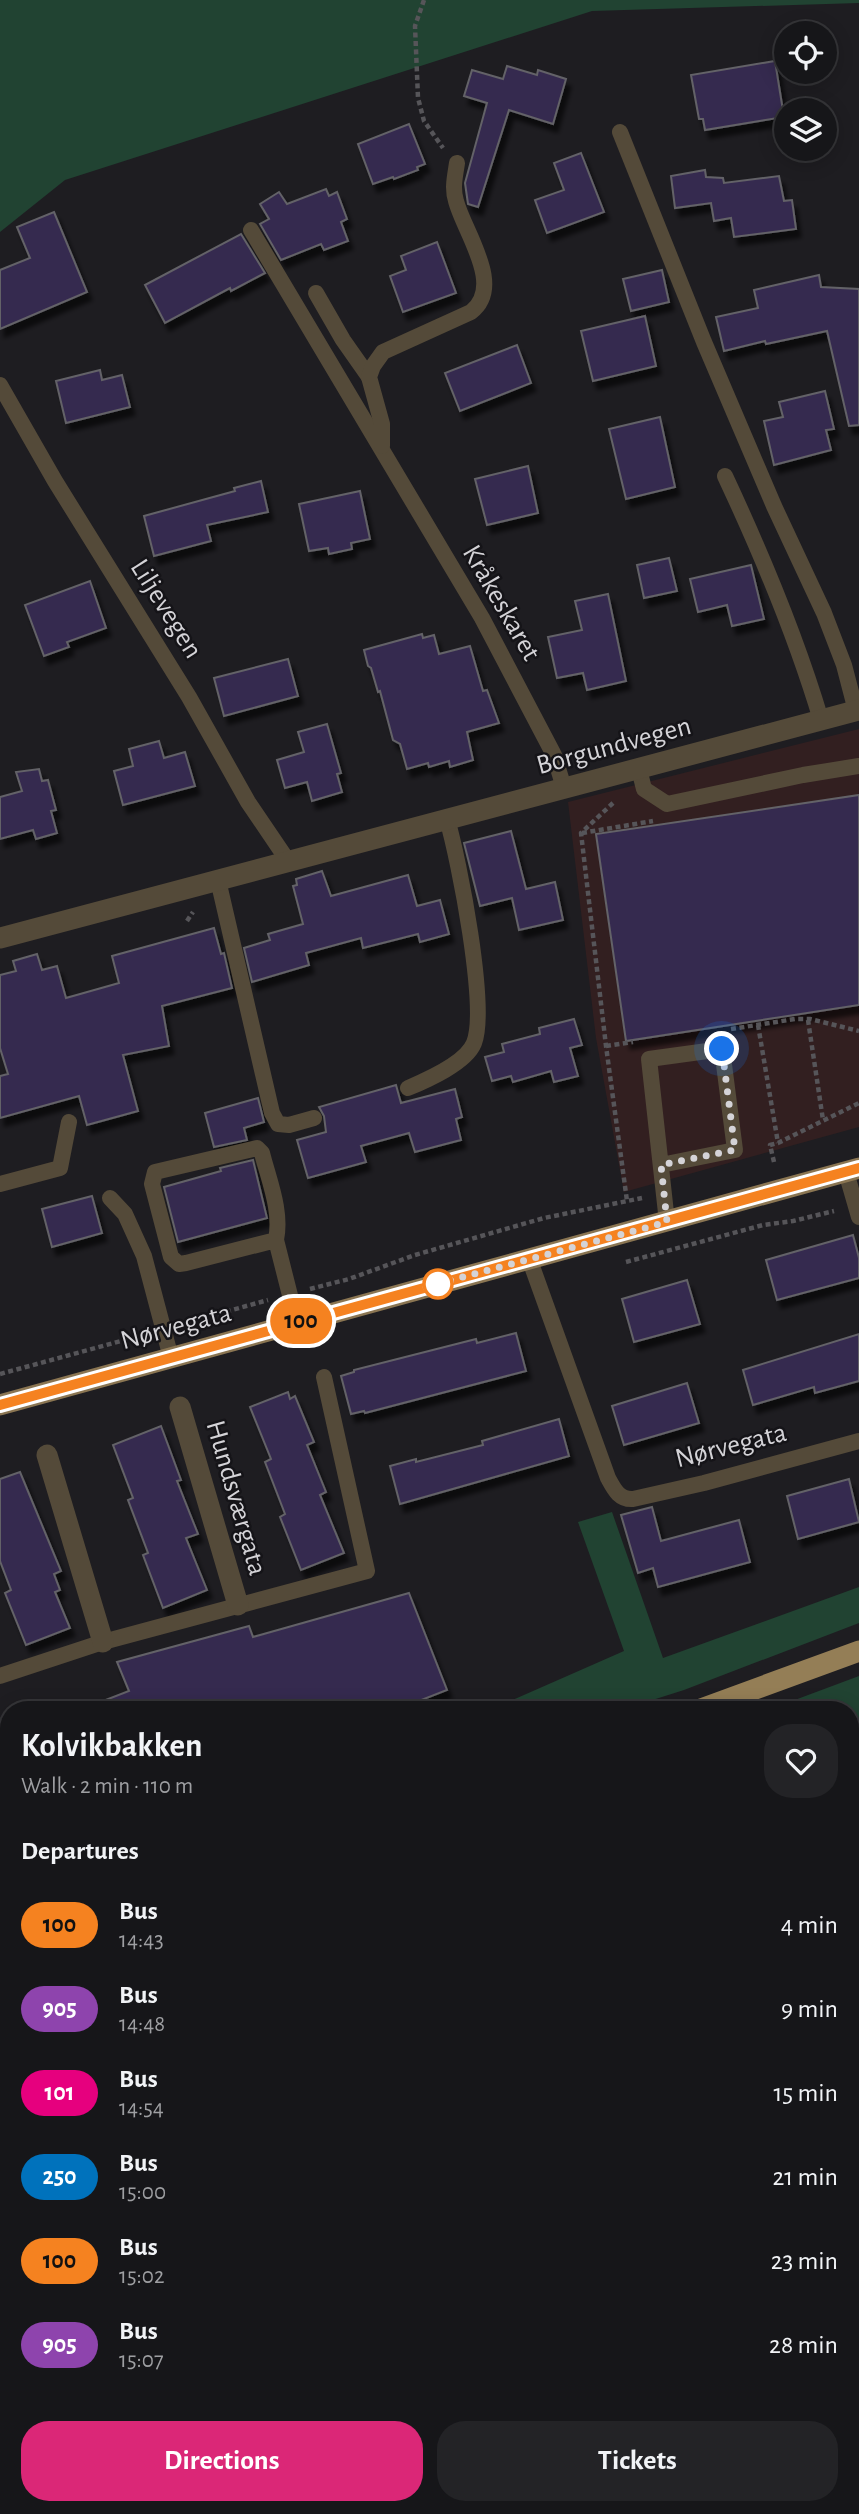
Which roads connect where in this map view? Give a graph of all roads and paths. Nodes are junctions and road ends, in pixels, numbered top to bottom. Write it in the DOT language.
graph roads {
  1 [pos="424,0"];
  2 [pos="620,132"];
  3 [pos="457,163"];
  4 [pos="251,230"];
  5 [pos="316,293"];
  6 [pos="369,377"];
  7 [pos="0,384"];
  8 [pos="382,449"];
  9 [pos="725,476"];
  10 [pos="858,711"];
  11 [pos="821,720"];
  12 [pos="859,766"];
  13 [pos="639,768"];
  14 [pos="564,788"];
  15 [pos="621,796"];
  16 [pos="447,819"];
  17 [pos="660,820"];
  18 [pos="581,833"];
  19 [pos="288,861"];
  20 [pos="218,880"];
  21 [pos="0,938"];
  22 [pos="808,1020"];
  23 [pos="859,1031"];
  24 [pos="408,1088"];
  25 [pos="859,1103"];
  26 [pos="314,1118"];
  27 [pos="823,1121"];
  28 [pos="69,1122"];
  29 [pos="778,1143"];
  30 [pos="786,1159"];
  31 [pos="774,1163"];
  32 [pos="661,1165"];
  33 [pos="761,1166"];
  34 [pos="853,1170"];
  35 [pos="0,1184"];
  36 [pos="664,1193"];
  37 [pos="110,1198"];
  38 [pos="627,1201"];
  39 [pos="859,1217"];
  40 [pos="667,1222"];
  41 [pos="276,1240"];
  42 [pos="529,1258"];
  43 [pos="289,1295"];
  44 [pos="297,1322"];
  45 [pos="164,1329"];
  46 [pos="171,1358"];
  47 [pos="0,1374"];
  48 [pos="324,1377"];
  49 [pos="0,1405"];
  50 [pos="180,1407"];
  51 [pos="859,1441"];
  52 [pos="47,1455"];
  53 [pos="238,1605"];
  54 [pos="103,1642"];
  55 [pos="859,1651"];
  56 [pos="0,1676"];
  57 [pos="723,1701"];
  1 -- 3 [label="path"];
  2 -- 10 [label="lane, Borgundvegen"];
  3 -- 6 [label="lane"];
  4 -- 8 [label="lane, Kråkeskaret"];
  5 -- 6 [label="lane, Kråkeskaret"];
  6 -- 8 [label="lane, Kråkeskaret"];
  7 -- 19 [label="lane, Liljevegen"];
  8 -- 14 [label="lane, Kråkeskaret"];
  9 -- 11 [label="lane"];
  10 -- 11 [label="street, Borgundvegen"];
  11 -- 13 [label="street, Borgundvegen"];
  12 -- 13 [label="lane"];
  13 -- 14 [label="street, Borgundvegen"];
  14 -- 16 [label="street, Borgundvegen"];
  15 -- 18 [label="path"];
  16 -- 19 [label="street, Borgundvegen"];
  16 -- 24 [label="lane"];
  17 -- 18 [label="path"];
  18 -- 38 [label="path"];
  19 -- 20 [label="street, Borgundvegen"];
  20 -- 21 [label="street, Borgundvegen"];
  20 -- 26 [label="lane"];
  22 -- 23 [label="path"];
  22 -- 27 [label="path"];
  22 -- 29 [label="path"];
  25 -- 27 [label="path"];
  27 -- 29 [label="path"];
  28 -- 35 [label="lane"];
  29 -- 31 [label="path"];
  30 -- 31 [label="path"];
  31 -- 33 [label="path"];
  32 -- 32 [label="lane"];
  32 -- 36 [label="lane"];
  34 -- 39 [label="lane"];
  34 -- 40 [label="main road, Nørvegata"];
  36 -- 38 [label="path"];
  36 -- 40 [label="lane"];
  37 -- 45 [label="lane"];
  38 -- 43 [label="path"];
  40 -- 42 [label="main road, Nørvegata"];
  41 -- 41 [label="lane"];
  41 -- 43 [label="lane"];
  42 -- 44 [label="main road, Nørvegata"];
  42 -- 51 [label="lane, Nørvegata"];
  43 -- 44 [label="lane"];
  43 -- 45 [label="path"];
  44 -- 46 [label="main road, Nørvegata"];
  45 -- 46 [label="lane"];
  45 -- 47 [label="path"];
  46 -- 49 [label="main road, Nørvegata"];
  48 -- 53 [label="lane"];
  50 -- 53 [label="street, Hundsværgata"];
  52 -- 54 [label="street"];
  53 -- 54 [label="lane"];
  54 -- 56 [label="lane"];
  55 -- 57 [label="highway"];
}
